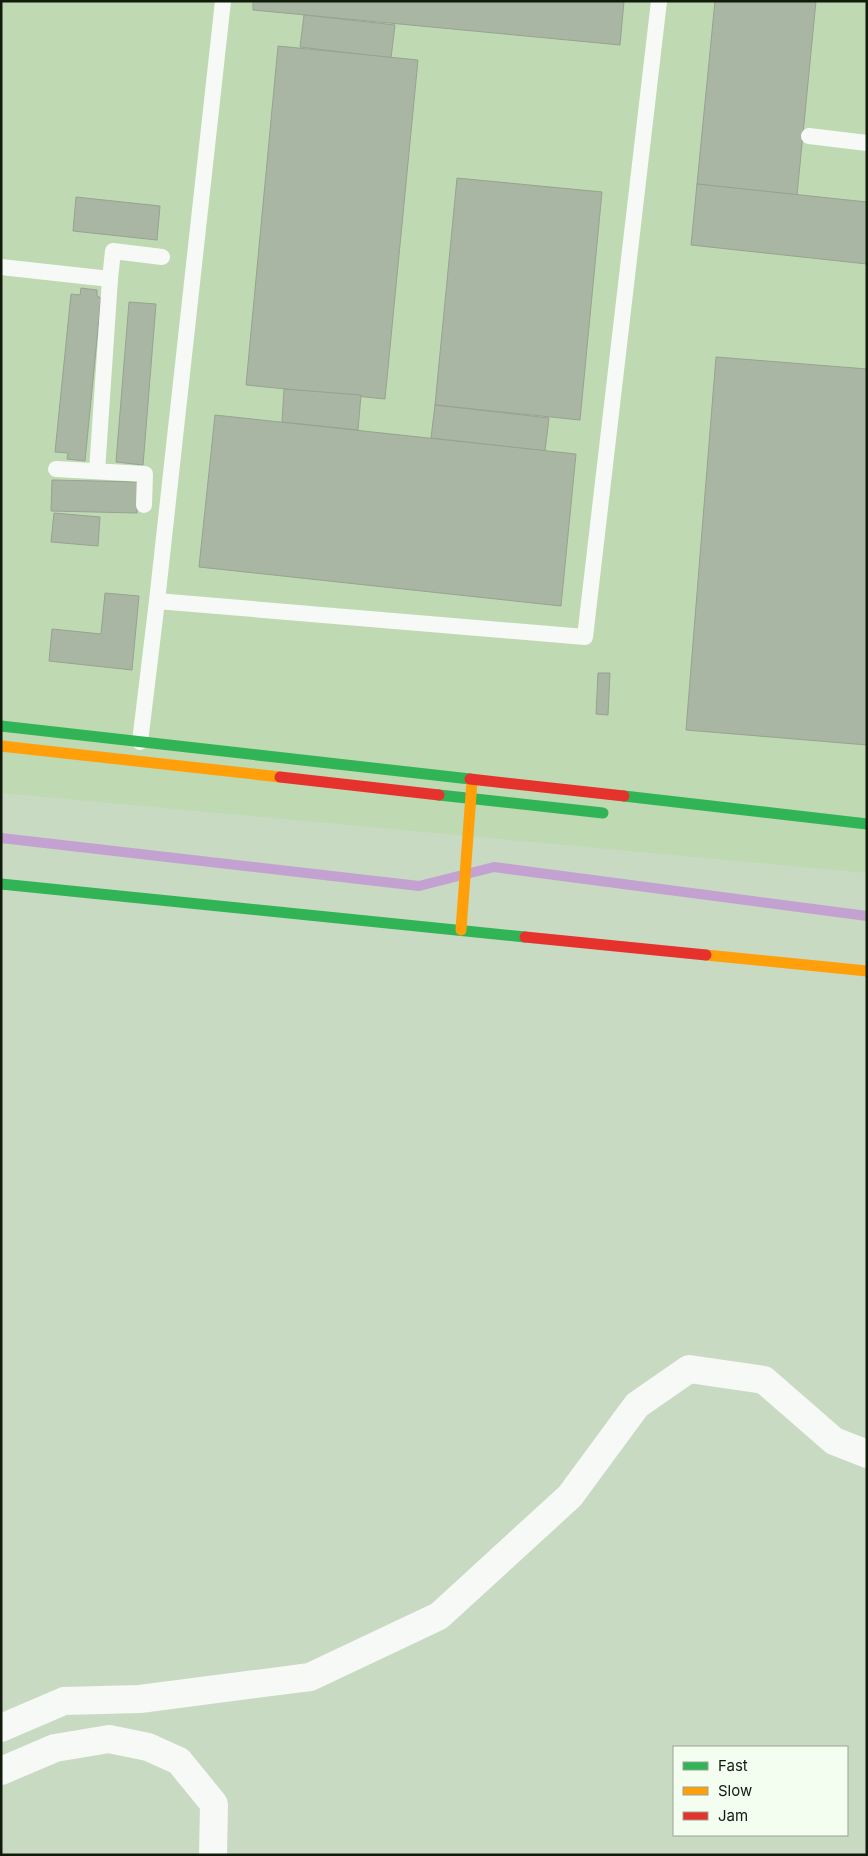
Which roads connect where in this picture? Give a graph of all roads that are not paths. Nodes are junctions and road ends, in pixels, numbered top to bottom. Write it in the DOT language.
graph roads {
  1 [pos="222,1"];
  2 [pos="659,1"];
  3 [pos="809,136"];
  4 [pos="867,143"];
  5 [pos="162,257"];
  6 [pos="1,267"];
  7 [pos="110,279"];
  8 [pos="56,469"];
  9 [pos="97,470"];
  10 [pos="144,505"];
  11 [pos="157,601"];
  12 [pos="1,726"];
  13 [pos="140,742"];
  14 [pos="1,746"];
  15 [pos="472,779"];
  16 [pos="470,799"];
  17 [pos="619,815"];
  18 [pos="867,824"];
  19 [pos="1,884"];
  20 [pos="461,930"];
  21 [pos="867,971"];
  22 [pos="867,1454"];
  23 [pos="1,1728"];
  24 [pos="1,1771"];
  25 [pos="213,1855"];
  1 -- 11 [label="lane"];
  2 -- 11 [label="lane"];
  3 -- 4 [label="lane"];
  5 -- 7 [label="lane"];
  6 -- 7 [label="lane"];
  7 -- 9 [label="lane"];
  8 -- 9 [label="lane"];
  9 -- 10 [label="lane"];
  11 -- 13 [label="lane"];
  12 -- 13 [label="street"];
  13 -- 15 [label="street"];
  14 -- 16 [label="street"];
  15 -- 16 [label="street"];
  15 -- 18 [label="street"];
  16 -- 17 [label="street"];
  16 -- 20 [label="street"];
  19 -- 20 [label="street"];
  20 -- 21 [label="street"];
  22 -- 23 [label="street"];
  24 -- 25 [label="street"];
}
